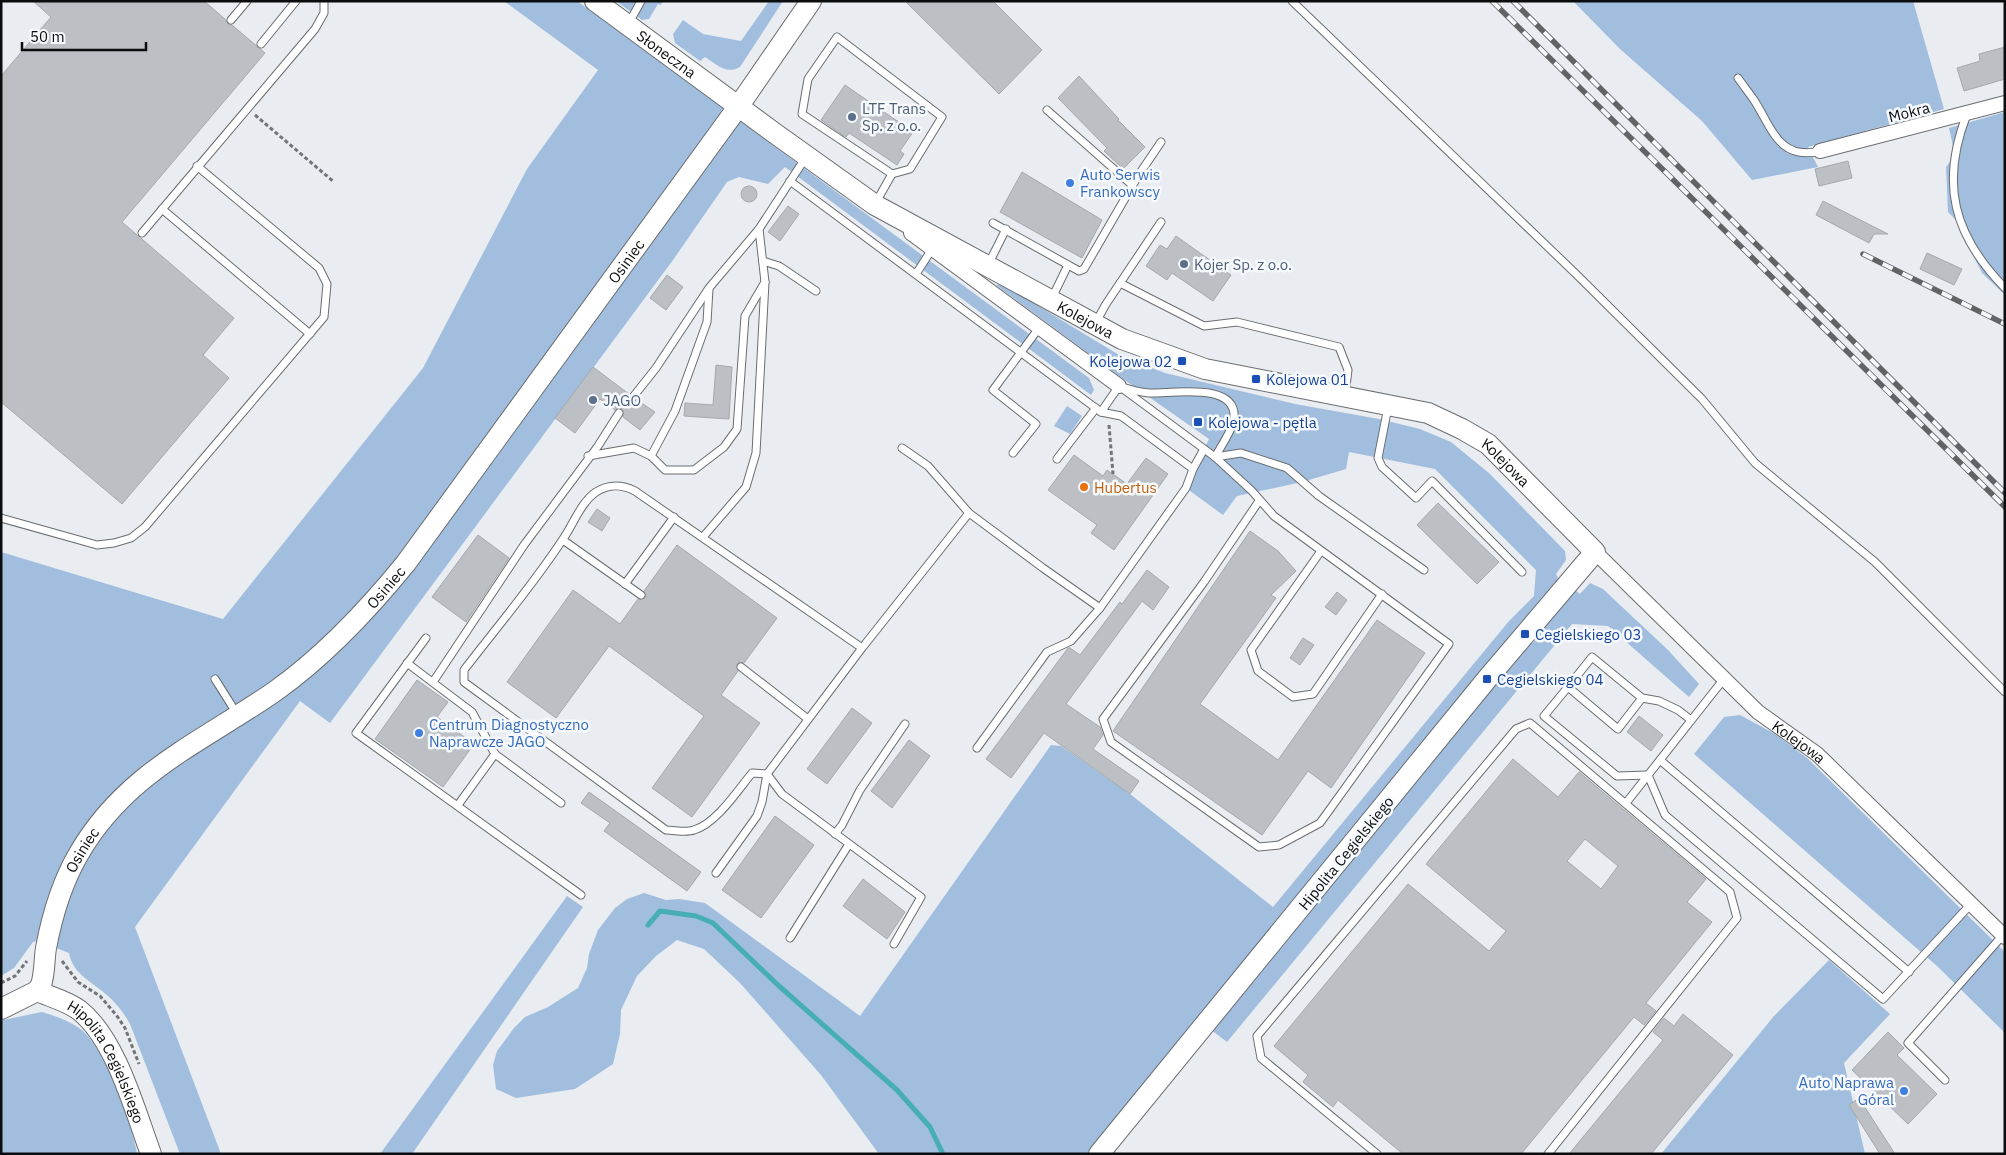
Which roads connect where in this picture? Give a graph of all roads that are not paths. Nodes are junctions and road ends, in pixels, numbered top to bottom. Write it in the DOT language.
graph roads {
  1 [pos="247,1"];
  2 [pos="296,1"];
  3 [pos="324,1"];
  4 [pos="595,1"];
  5 [pos="641,1"];
  6 [pos="811,1"];
  7 [pos="1292,1"];
  8 [pos="231,20"];
  9 [pos="627,25"];
  10 [pos="260,44"];
  11 [pos="1738,78"];
  12 [pos="2005,103"];
  13 [pos="738,107"];
  14 [pos="1046,110"];
  15 [pos="1967,114"];
  16 [pos="1161,142"];
  17 [pos="1820,151"];
  18 [pos="806,157"];
  19 [pos="198,166"];
  20 [pos="892,174"];
  21 [pos="790,180"];
  22 [pos="1132,185"];
  23 [pos="875,205"];
  24 [pos="162,209"];
  25 [pos="994,222"];
  26 [pos="1161,222"];
  27 [pos="759,228"];
  28 [pos="1006,229"];
  29 [pos="142,232"];
  30 [pos="932,249"];
  31 [pos="762,261"];
  32 [pos="1068,264"];
  33 [pos="988,267"];
  34 [pos="916,274"];
  35 [pos="765,282"];
  36 [pos="1120,283"];
  37 [pos="709,288"];
  38 [pos="2005,288"];
  39 [pos="816,291"];
  40 [pos="1051,301"];
  41 [pos="1095,325"];
  42 [pos="1039,328"];
  43 [pos="310,334"];
  44 [pos="1022,353"];
  45 [pos="1118,386"];
  46 [pos="633,398"];
  47 [pos="1344,398"];
  48 [pos="1388,407"];
  49 [pos="1098,410"];
  50 [pos="619,413"];
  51 [pos="902,448"];
  52 [pos="1204,449"];
  53 [pos="1013,453"];
  54 [pos="588,456"];
  55 [pos="651,456"];
  56 [pos="1215,457"];
  57 [pos="1057,459"];
  58 [pos="1193,469"];
  59 [pos="1259,501"];
  60 [pos="969,512"];
  61 [pos="674,517"];
  62 [pos="1,518"];
  63 [pos="703,538"];
  64 [pos="563,540"];
  65 [pos="1321,551"];
  66 [pos="1595,552"];
  67 [pos="1424,570"];
  68 [pos="1522,572"];
  69 [pos="625,584"];
  70 [pos="1382,594"];
  71 [pos="641,595"];
  72 [pos="1100,608"];
  73 [pos="426,638"];
  74 [pos="862,648"];
  75 [pos="407,663"];
  76 [pos="741,667"];
  77 [pos="214,679"];
  78 [pos="1723,680"];
  79 [pos="433,682"];
  80 [pos="1568,687"];
  81 [pos="2005,692"];
  82 [pos="1642,698"];
  83 [pos="238,715"];
  84 [pos="808,719"];
  85 [pos="1691,720"];
  86 [pos="905,724"];
  87 [pos="977,748"];
  88 [pos="495,754"];
  89 [pos="1660,760"];
  90 [pos="767,774"];
  91 [pos="1648,775"];
  92 [pos="561,803"];
  93 [pos="1626,803"];
  94 [pos="458,805"];
  95 [pos="835,834"];
  96 [pos="849,844"];
  97 [pos="716,873"];
  98 [pos="581,895"];
  99 [pos="1971,904"];
  100 [pos="2004,936"];
  101 [pos="790,938"];
  102 [pos="894,944"];
  103 [pos="1909,972"];
  104 [pos="37,991"];
  105 [pos="1,1009"];
  106 [pos="1945,1080"];
  107 [pos="151,1154"];
  108 [pos="1099,1154"];
  109 [pos="1377,1154"];
  110 [pos="1548,1154"];
  1 -- 8 [label="lane"];
  2 -- 10 [label="lane"];
  3 -- 19 [label="lane"];
  4 -- 9 [label="street, Słoneczna"];
  5 -- 9 [label="lane"];
  6 -- 13 [label="street, Osiniec"];
  7 -- 81 [label="lane"];
  9 -- 13 [label="street, Słoneczna"];
  11 -- 17 [label="lane"];
  12 -- 15 [label="street, Mokra"];
  13 -- 18 [label="street, Kolejowa"];
  13 -- 83 [label="street, Osiniec"];
  14 -- 22 [label="lane"];
  15 -- 17 [label="street, Mokra"];
  15 -- 38 [label="lane"];
  16 -- 22 [label="lane"];
  18 -- 21 [label="lane"];
  18 -- 23 [label="street, Kolejowa"];
  19 -- 24 [label="lane"];
  19 -- 43 [label="lane"];
  20 -- 20 [label="lane"];
  20 -- 23 [label="lane"];
  21 -- 27 [label="lane"];
  21 -- 34 [label="lane"];
  22 -- 32 [label="lane"];
  23 -- 30 [label="street, Kolejowa"];
  23 -- 33 [label="street, Kolejowa"];
  24 -- 29 [label="lane"];
  24 -- 43 [label="lane"];
  25 -- 28 [label="lane"];
  26 -- 36 [label="lane"];
  27 -- 31 [label="lane"];
  27 -- 37 [label="lane"];
  28 -- 32 [label="lane"];
  28 -- 33 [label="lane"];
  30 -- 34 [label="lane"];
  30 -- 42 [label="street, Kolejowa"];
  31 -- 35 [label="lane"];
  31 -- 39 [label="lane"];
  32 -- 40 [label="lane"];
  33 -- 40 [label="street, Kolejowa"];
  34 -- 44 [label="lane"];
  35 -- 55 [label="lane"];
  35 -- 63 [label="lane"];
  36 -- 41 [label="lane"];
  36 -- 47 [label="lane"];
  37 -- 46 [label="lane"];
  37 -- 55 [label="lane"];
  40 -- 41 [label="street, Kolejowa"];
  41 -- 47 [label="street, Kolejowa"];
  42 -- 44 [label="lane"];
  42 -- 45 [label="street, Kolejowa"];
  43 -- 62 [label="lane"];
  44 -- 49 [label="lane"];
  44 -- 53 [label="lane"];
  45 -- 49 [label="lane"];
  45 -- 52 [label="lane, Kolejowa"];
  45 -- 56 [label="lane, Kolejowa"];
  47 -- 48 [label="street, Kolejowa"];
  48 -- 66 [label="street, Kolejowa"];
  48 -- 68 [label="lane"];
  49 -- 57 [label="lane"];
  49 -- 58 [label="lane"];
  50 -- 54 [label="lane"];
  51 -- 60 [label="lane"];
  52 -- 56 [label="lane, Kolejowa"];
  52 -- 58 [label="lane"];
  54 -- 55 [label="lane"];
  54 -- 79 [label="lane"];
  56 -- 59 [label="lane"];
  56 -- 67 [label="lane"];
  58 -- 72 [label="lane"];
  59 -- 65 [label="lane"];
  59 -- 70 [label="lane"];
  60 -- 72 [label="lane"];
  60 -- 74 [label="lane"];
  61 -- 63 [label="lane"];
  61 -- 64 [label="lane"];
  61 -- 69 [label="lane"];
  63 -- 74 [label="lane"];
  64 -- 69 [label="lane"];
  64 -- 90 [label="lane"];
  65 -- 70 [label="lane"];
  65 -- 70 [label="lane"];
  66 -- 78 [label="street, Kolejowa"];
  66 -- 108 [label="street, Hipolita Cegielskiego"];
  69 -- 71 [label="lane"];
  72 -- 87 [label="lane"];
  73 -- 75 [label="lane"];
  74 -- 84 [label="lane"];
  75 -- 79 [label="lane"];
  75 -- 94 [label="lane"];
  76 -- 84 [label="lane"];
  77 -- 83 [label="lane"];
  78 -- 85 [label="lane"];
  78 -- 99 [label="street, Kolejowa"];
  79 -- 88 [label="lane"];
  80 -- 82 [label="lane"];
  80 -- 82 [label="lane"];
  80 -- 91 [label="lane"];
  82 -- 85 [label="lane"];
  83 -- 104 [label="street, Osiniec"];
  84 -- 90 [label="lane"];
  85 -- 89 [label="lane"];
  86 -- 95 [label="lane"];
  88 -- 92 [label="lane"];
  88 -- 94 [label="lane"];
  89 -- 91 [label="lane"];
  89 -- 103 [label="lane"];
  90 -- 95 [label="lane"];
  90 -- 97 [label="lane"];
  91 -- 93 [label="lane"];
  91 -- 103 [label="lane"];
  93 -- 109 [label="lane"];
  93 -- 110 [label="lane"];
  94 -- 98 [label="lane"];
  95 -- 96 [label="lane"];
  96 -- 101 [label="lane"];
  96 -- 102 [label="lane"];
  99 -- 100 [label="street, Kolejowa"];
  99 -- 103 [label="lane"];
  100 -- 106 [label="lane"];
  104 -- 105 [label="street"];
  104 -- 107 [label="street, Hipolita Cegielskiego"];
}
